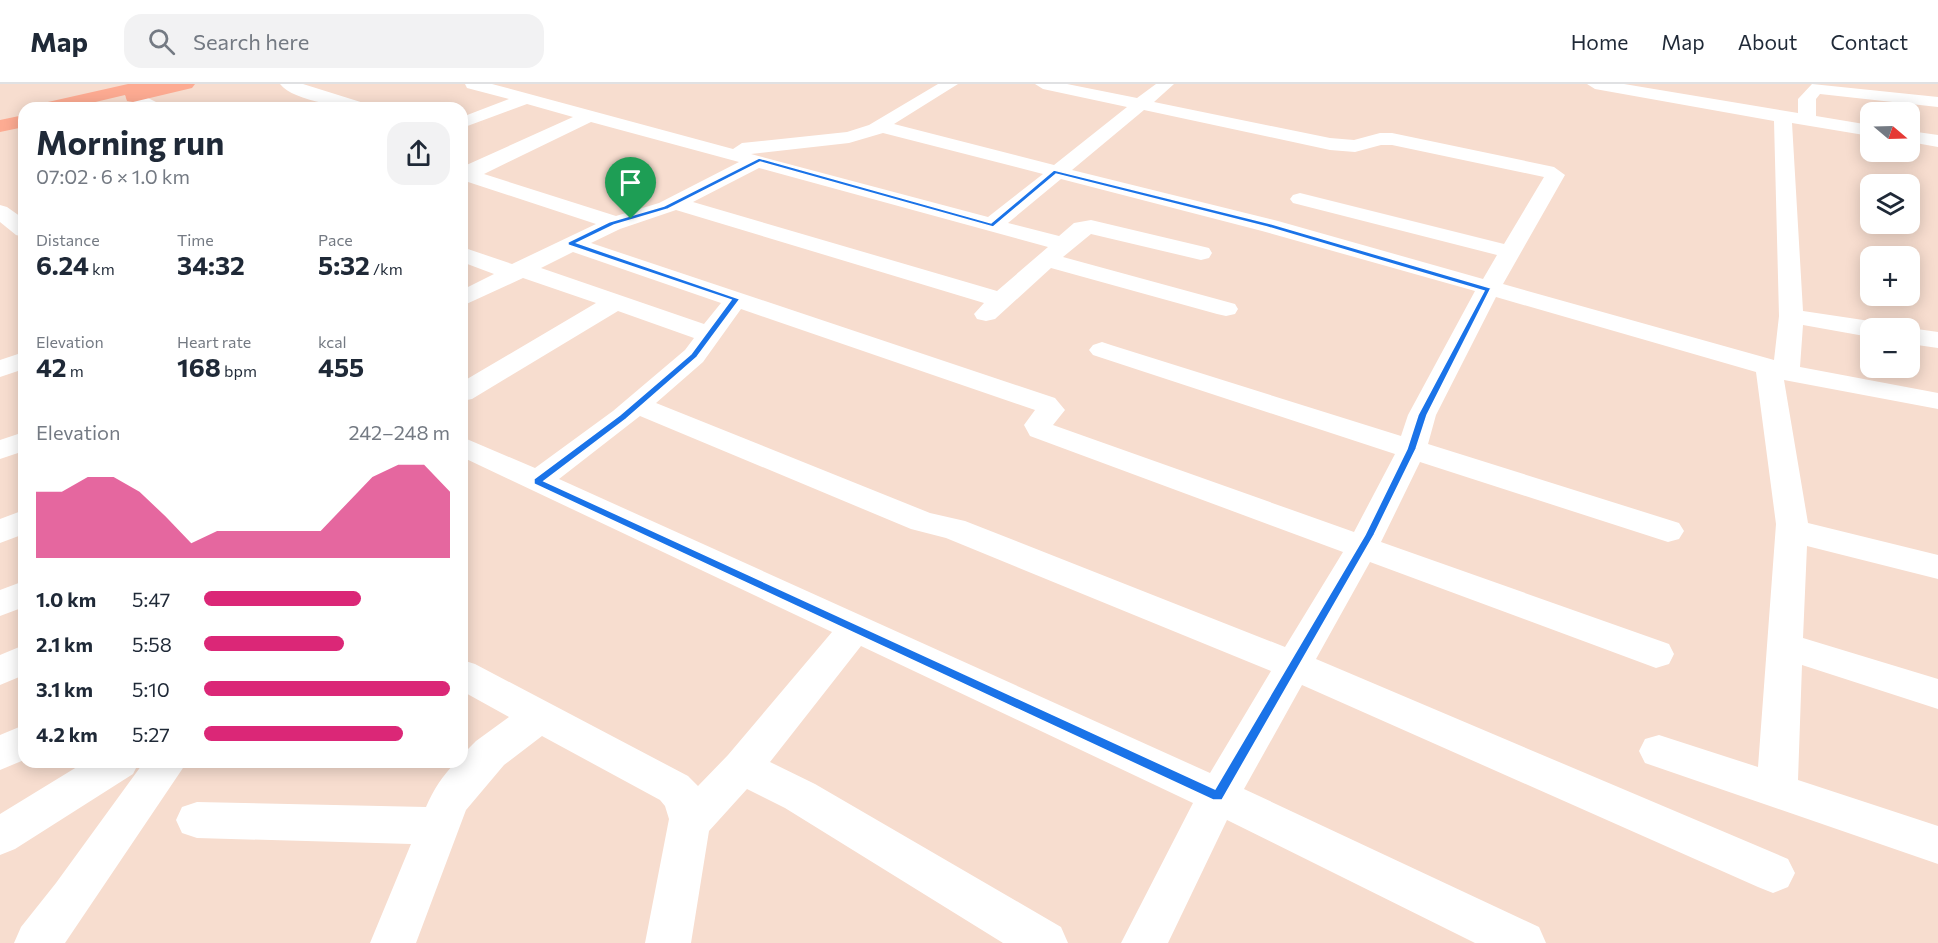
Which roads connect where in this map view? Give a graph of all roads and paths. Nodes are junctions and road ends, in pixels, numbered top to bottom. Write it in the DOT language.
graph roads {
  1 [pos="152,84"];
  2 [pos="186,84"];
  3 [pos="288,84"];
  4 [pos="473,84"];
  5 [pos="950,84"];
  6 [pos="1043,84"];
  7 [pos="1166,84"];
  8 [pos="1595,84"];
  9 [pos="1711,84"];
  10 [pos="134,96"];
  11 [pos="525,99"];
  12 [pos="72,102"];
  13 [pos="108,102"];
  14 [pos="144,102"];
  15 [pos="340,102"];
  16 [pos="1938,102"];
  17 [pos="1140,104"];
  18 [pos="1712,105"];
  19 [pos="589,116"];
  20 [pos="1783,117"];
  21 [pos="1807,119"];
  22 [pos="883,127"];
  23 [pos="1860,128"];
  24 [pos="470,135"];
  25 [pos="1920,138"];
  26 [pos="1938,141"];
  27 [pos="517,150"];
  28 [pos="724,151"];
  29 [pos="759,160"];
  30 [pos="468,172"];
  31 [pos="1054,172"];
  32 [pos="468,175"];
  33 [pos="1300,199"];
  34 [pos="675,203"];
  35 [pos="0,211"];
  36 [pos="616,223"];
  37 [pos="18,225"];
  38 [pos="993,225"];
  39 [pos="571,244"];
  40 [pos="1053,252"];
  41 [pos="1510,252"];
  42 [pos="1201,253"];
  43 [pos="468,256"];
  44 [pos="517,271"];
  45 [pos="1488,290"];
  46 [pos="468,296"];
  47 [pos="736,299"];
  48 [pos="616,302"];
  49 [pos="1226,309"];
  50 [pos="1791,315"];
  51 [pos="1860,327"];
  52 [pos="711,335"];
  53 [pos="1920,337"];
  54 [pos="1938,340"];
  55 [pos="1102,350"];
  56 [pos="18,362"];
  57 [pos="0,369"];
  58 [pos="1777,370"];
  59 [pos="468,389"];
  60 [pos="1938,401"];
  61 [pos="637,405"];
  62 [pos="18,443"];
  63 [pos="468,449"];
  64 [pos="1412,449"];
  65 [pos="0,450"];
  66 [pos="537,482"];
  67 [pos="18,524"];
  68 [pos="1792,524"];
  69 [pos="1668,531"];
  70 [pos="0,532"];
  71 [pos="1362,547"];
  72 [pos="1938,567"];
  73 [pos="18,596"];
  74 [pos="0,604"];
  75 [pos="854,630"];
  76 [pos="1785,646"];
  77 [pos="1656,654"];
  78 [pos="18,662"];
  79 [pos="1295,666"];
  80 [pos="0,671"];
  81 [pos="468,677"];
  82 [pos="1938,694"];
  83 [pos="540,716"];
  84 [pos="18,744"];
  85 [pos="1659,751"];
  86 [pos="0,754"];
  87 [pos="742,767"];
  88 [pos="109,768"];
  89 [pos="163,768"];
  90 [pos="1777,790"];
  91 [pos="1218,796"];
  92 [pos="197,820"];
  93 [pos="690,823"];
  94 [pos="440,826"];
  95 [pos="0,836"];
  96 [pos="1938,845"];
  97 [pos="1773,873"];
  98 [pos="37,943"];
  99 [pos="393,943"];
  100 [pos="668,943"];
  101 [pos="1045,943"];
  102 [pos="1144,943"];
  103 [pos="1523,943"];
  1 -- 12 [label="highway"];
  2 -- 10 [label="highway"];
  3 -- 15 [label="street"];
  4 -- 11 [label="street"];
  5 -- 22 [label="street"];
  6 -- 17 [label="street"];
  7 -- 17 [label="street"];
  8 -- 18 [label="street"];
  9 -- 18 [label="street"];
  10 -- 13 [label="highway"];
  10 -- 14 [label="street"];
  11 -- 19 [label="street"];
  11 -- 24 [label="street"];
  16 -- 21 [label="street"];
  17 -- 31 [label="street"];
  17 -- 41 [label="street"];
  18 -- 20 [label="street"];
  19 -- 27 [label="street"];
  19 -- 28 [label="street"];
  20 -- 21 [label="street"];
  20 -- 50 [label="street"];
  21 -- 23 [label="street"];
  22 -- 28 [label="street"];
  22 -- 31 [label="street"];
  24 -- 27 [label="street"];
  25 -- 26 [label="street"];
  27 -- 30 [label="street"];
  28 -- 29 [label="street"];
  29 -- 34 [label="street"];
  29 -- 38 [label="street"];
  31 -- 38 [label="street"];
  31 -- 45 [label="street"];
  32 -- 36 [label="street"];
  33 -- 41 [label="street"];
  34 -- 36 [label="street"];
  34 -- 40 [label="street"];
  35 -- 37 [label="street"];
  36 -- 39 [label="street"];
  38 -- 40 [label="street"];
  39 -- 44 [label="street"];
  39 -- 47 [label="street"];
  40 -- 42 [label="street"];
  40 -- 49 [label="street"];
  41 -- 45 [label="street"];
  43 -- 44 [label="street"];
  44 -- 46 [label="street"];
  44 -- 48 [label="street"];
  45 -- 58 [label="street"];
  45 -- 64 [label="street"];
  47 -- 52 [label="street"];
  47 -- 71 [label="street"];
  48 -- 52 [label="street"];
  48 -- 59 [label="street"];
  50 -- 51 [label="street"];
  50 -- 58 [label="street"];
  52 -- 61 [label="street"];
  53 -- 54 [label="street"];
  55 -- 64 [label="street"];
  56 -- 57 [label="street"];
  58 -- 60 [label="street"];
  58 -- 68 [label="street"];
  61 -- 66 [label="street"];
  61 -- 79 [label="street"];
  62 -- 65 [label="street"];
  63 -- 66 [label="street"];
  64 -- 69 [label="street"];
  64 -- 71 [label="street"];
  66 -- 75 [label="street"];
  67 -- 70 [label="street"];
  68 -- 72 [label="street"];
  68 -- 76 [label="street"];
  71 -- 77 [label="street"];
  71 -- 79 [label="street"];
  73 -- 74 [label="street"];
  75 -- 87 [label="street"];
  75 -- 91 [label="street"];
  76 -- 82 [label="street"];
  76 -- 90 [label="street"];
  78 -- 80 [label="street"];
  79 -- 91 [label="street"];
  79 -- 97 [label="street"];
  81 -- 83 [label="street"];
  83 -- 93 [label="street"];
  83 -- 94 [label="street"];
  84 -- 86 [label="street"];
  85 -- 90 [label="street"];
  87 -- 93 [label="street"];
  87 -- 101 [label="street"];
  88 -- 95 [label="street"];
  89 -- 98 [label="street"];
  90 -- 96 [label="street"];
  91 -- 102 [label="street"];
  91 -- 103 [label="street"];
  92 -- 94 [label="street"];
  93 -- 100 [label="street"];
  94 -- 99 [label="street"];
}
